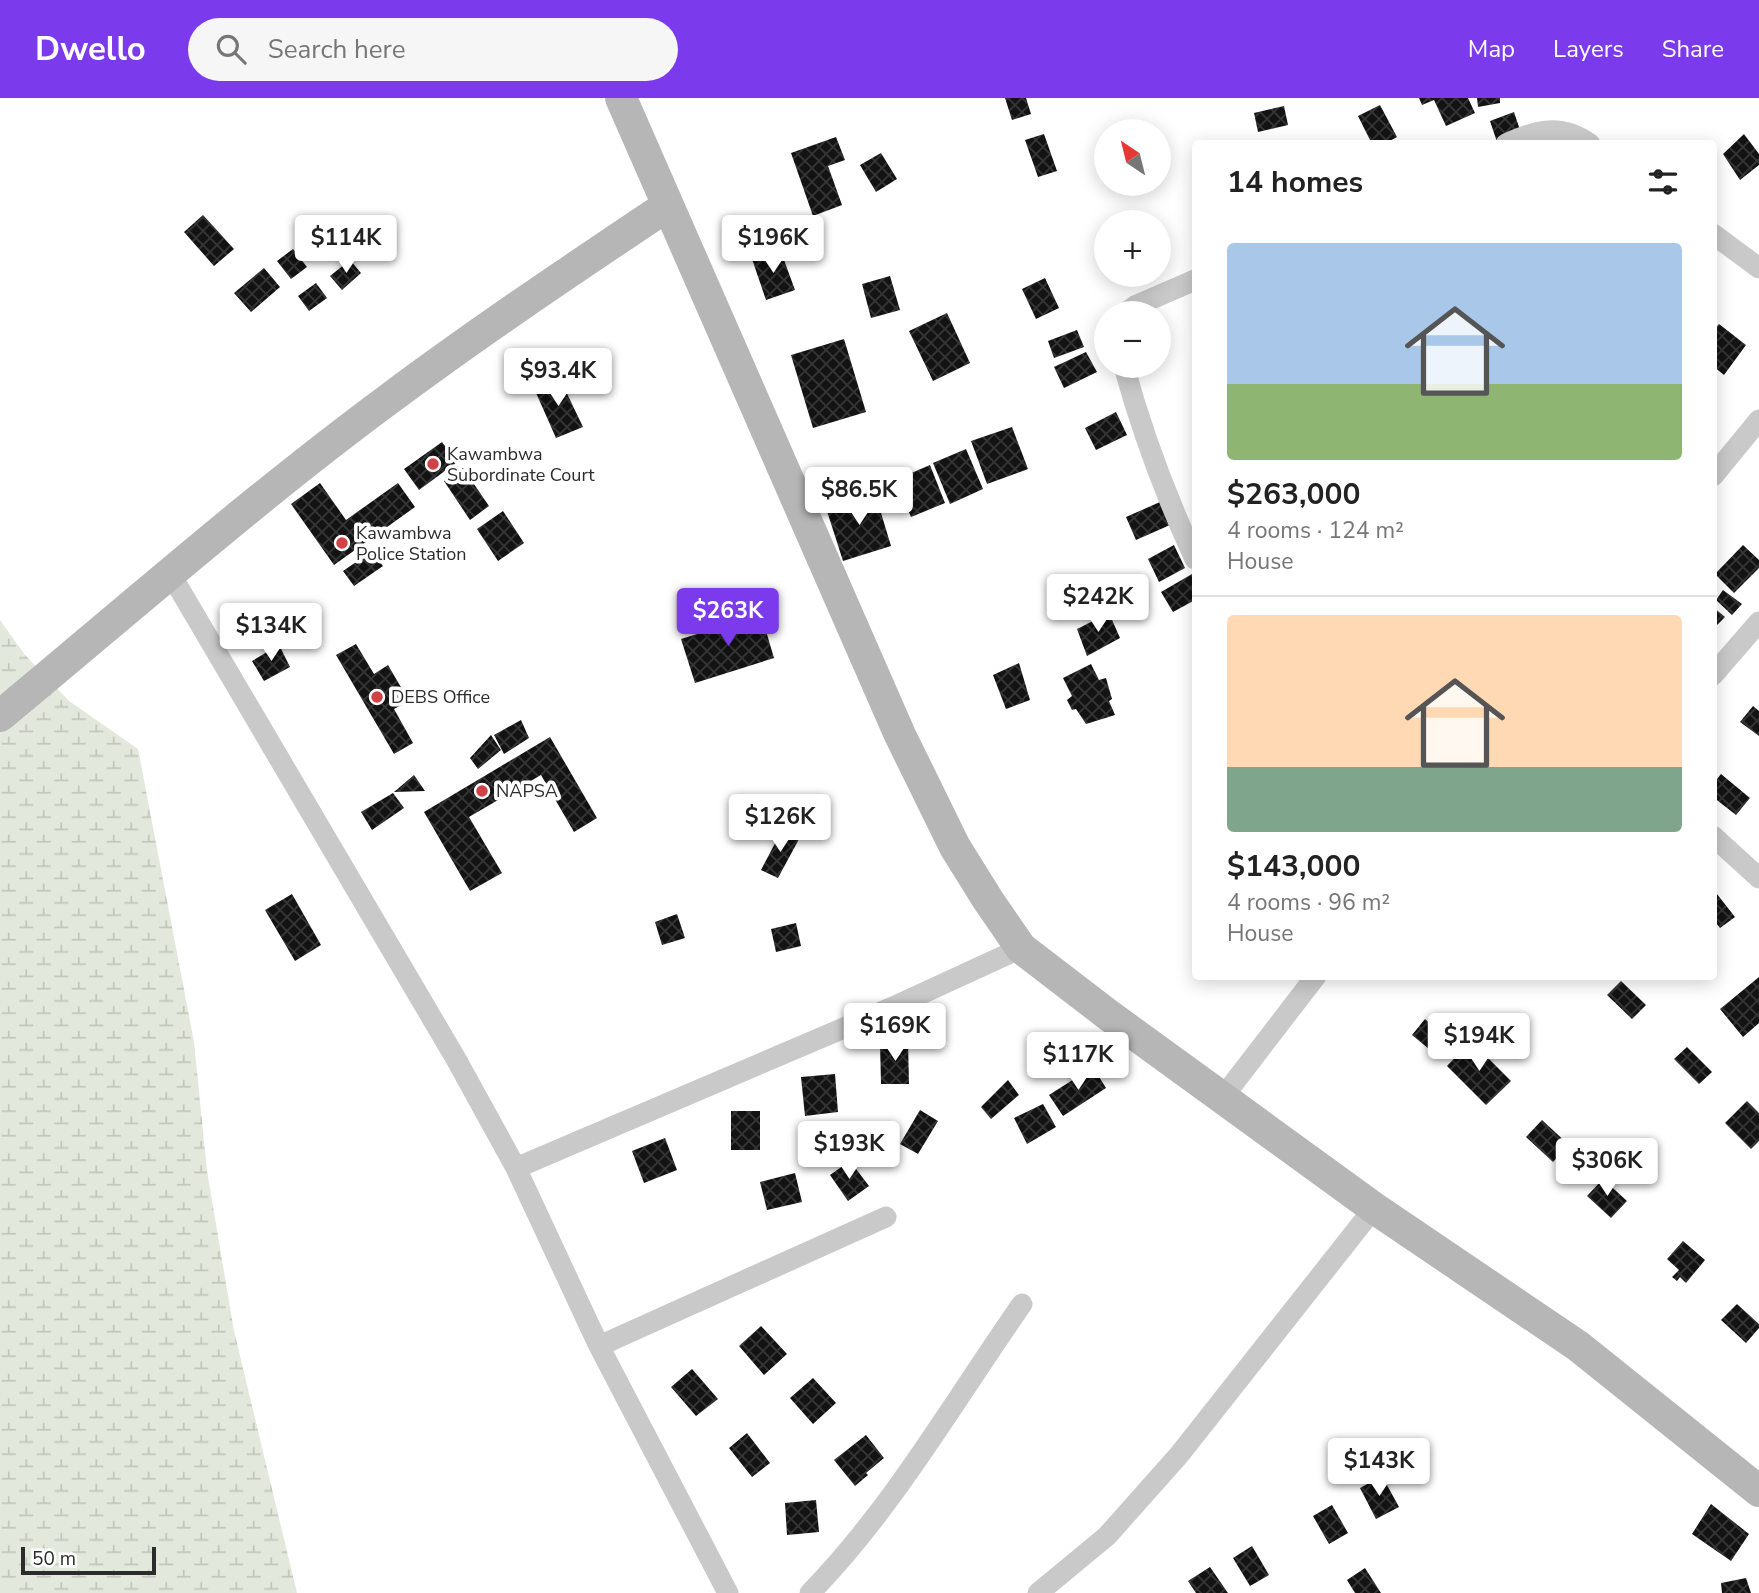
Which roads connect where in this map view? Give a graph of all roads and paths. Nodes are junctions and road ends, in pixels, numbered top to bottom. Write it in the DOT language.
graph roads {
  1 [pos="621,98"];
  2 [pos="1515,140"];
  3 [pos="1584,140"];
  4 [pos="667,206"];
  5 [pos="1717,237"];
  6 [pos="1759,268"];
  7 [pos="1192,281"];
  8 [pos="1147,301"];
  9 [pos="1127,378"];
  10 [pos="1759,420"];
  11 [pos="1717,471"];
  12 [pos="1192,552"];
  13 [pos="170,573"];
  14 [pos="1759,622"];
  15 [pos="1717,670"];
  16 [pos="0,716"];
  17 [pos="1717,840"];
  18 [pos="1759,878"];
  19 [pos="1021,948"];
  20 [pos="1313,980"];
  21 [pos="1223,1097"];
  22 [pos="516,1168"];
  23 [pos="1374,1208"];
  24 [pos="886,1217"];
  25 [pos="1022,1304"];
  26 [pos="599,1346"];
  27 [pos="1759,1491"];
  28 [pos="728,1593"];
  29 [pos="810,1593"];
  30 [pos="1038,1593"];
  1 -- 4 [label="main road"];
  2 -- 3 [label="street"];
  4 -- 13 [label="main road"];
  4 -- 19 [label="main road"];
  5 -- 6 [label="street"];
  7 -- 8 [label="street"];
  9 -- 12 [label="street"];
  10 -- 11 [label="street"];
  13 -- 16 [label="main road"];
  13 -- 22 [label="street"];
  14 -- 15 [label="street"];
  17 -- 18 [label="street"];
  19 -- 21 [label="main road"];
  19 -- 22 [label="street"];
  20 -- 21 [label="street"];
  21 -- 23 [label="main road"];
  22 -- 26 [label="street"];
  23 -- 27 [label="main road"];
  23 -- 30 [label="street"];
  24 -- 26 [label="street"];
  25 -- 29 [label="street"];
  26 -- 28 [label="street"];
}
